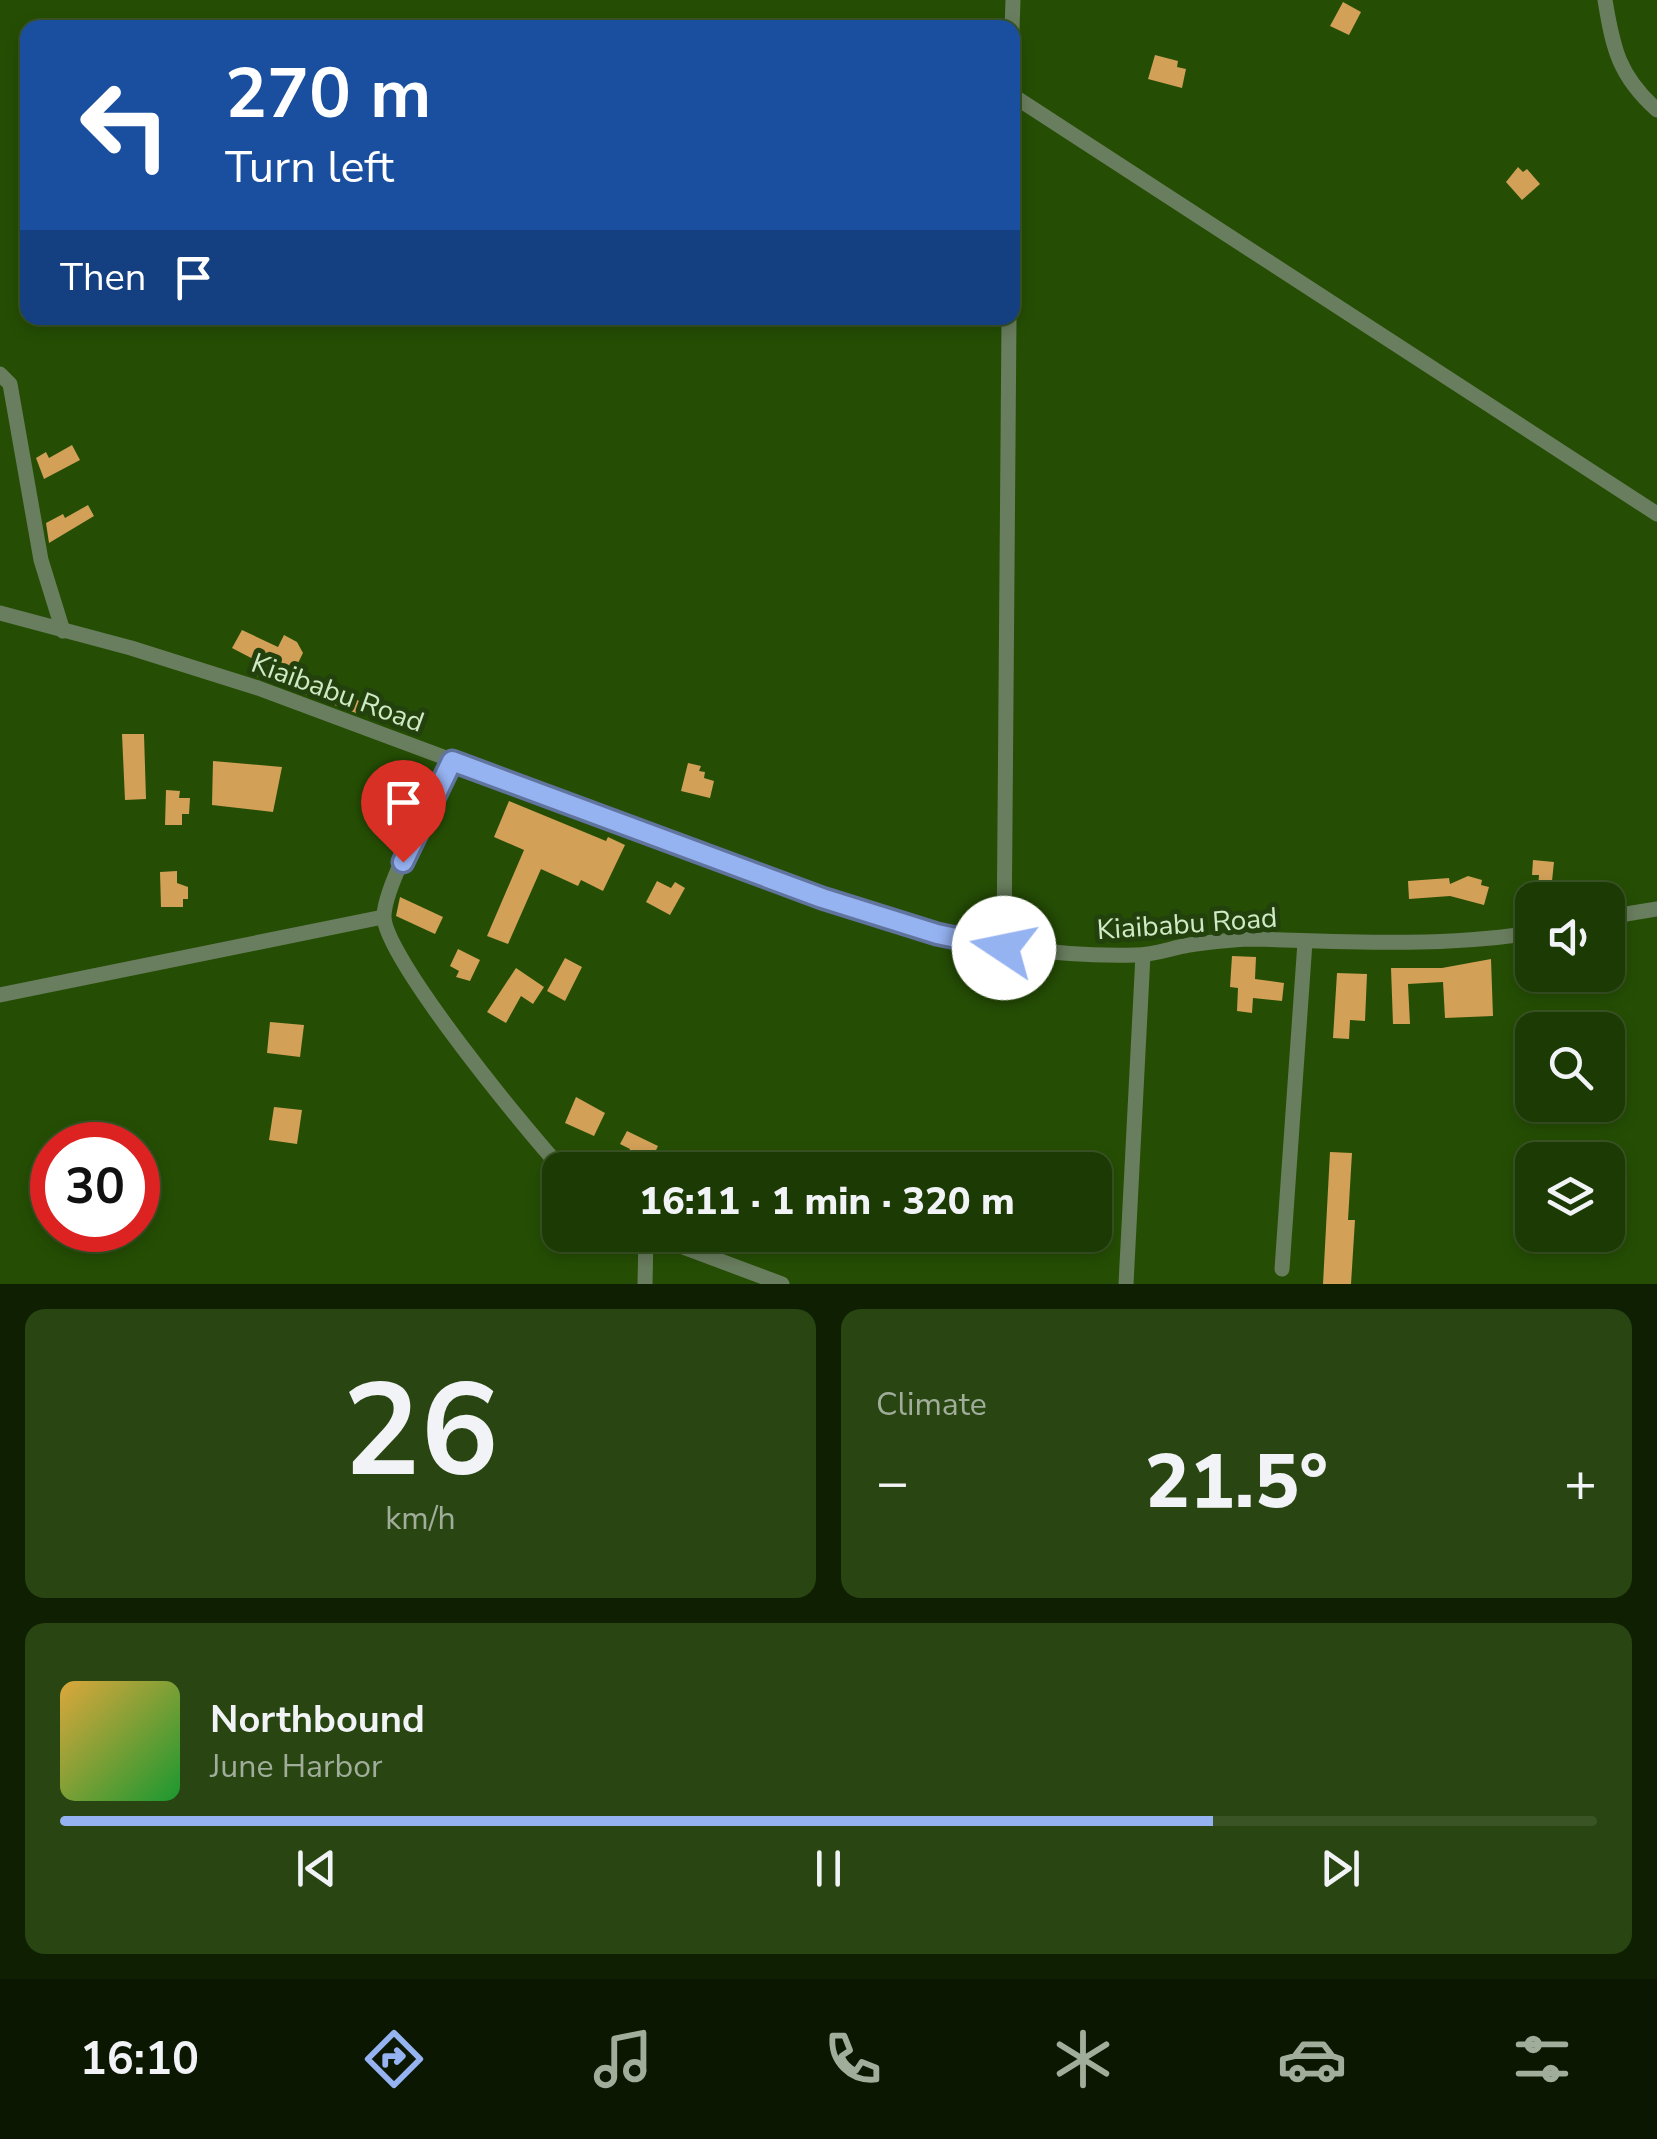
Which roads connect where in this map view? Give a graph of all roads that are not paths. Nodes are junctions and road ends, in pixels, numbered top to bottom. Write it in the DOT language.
graph roads {
  1 [pos="1605,0"];
  2 [pos="1020,101"];
  3 [pos="1657,110"];
  4 [pos="1009,325"];
  5 [pos="0,374"];
  6 [pos="1657,514"];
  7 [pos="0,613"];
  8 [pos="63,631"];
  9 [pos="452,761"];
  10 [pos="1657,909"];
  11 [pos="1625,915"];
  12 [pos="383,917"];
  13 [pos="1515,935"];
  14 [pos="1306,942"];
  15 [pos="1004,948"];
  16 [pos="1142,955"];
  17 [pos="0,995"];
  18 [pos="548,1152"];
  19 [pos="647,1252"];
  20 [pos="694,1252"];
  21 [pos="1282,1269"];
  22 [pos="645,1284"];
  23 [pos="782,1284"];
  24 [pos="1126,1284"];
  1 -- 3 [label="street"];
  2 -- 6 [label="street"];
  4 -- 15 [label="street"];
  5 -- 8 [label="street"];
  7 -- 8 [label="street, Kiaibabu Road"];
  8 -- 9 [label="street, Kiaibabu Road"];
  9 -- 12 [label="street"];
  9 -- 15 [label="street, Kiaibabu Road"];
  10 -- 11 [label="street"];
  12 -- 17 [label="street"];
  12 -- 18 [label="street"];
  13 -- 14 [label="street, Kiaibabu Road"];
  14 -- 16 [label="street, Kiaibabu Road"];
  14 -- 21 [label="street"];
  15 -- 16 [label="street, Kiaibabu Road"];
  16 -- 24 [label="street"];
  19 -- 22 [label="street"];
  20 -- 23 [label="street"];
}
